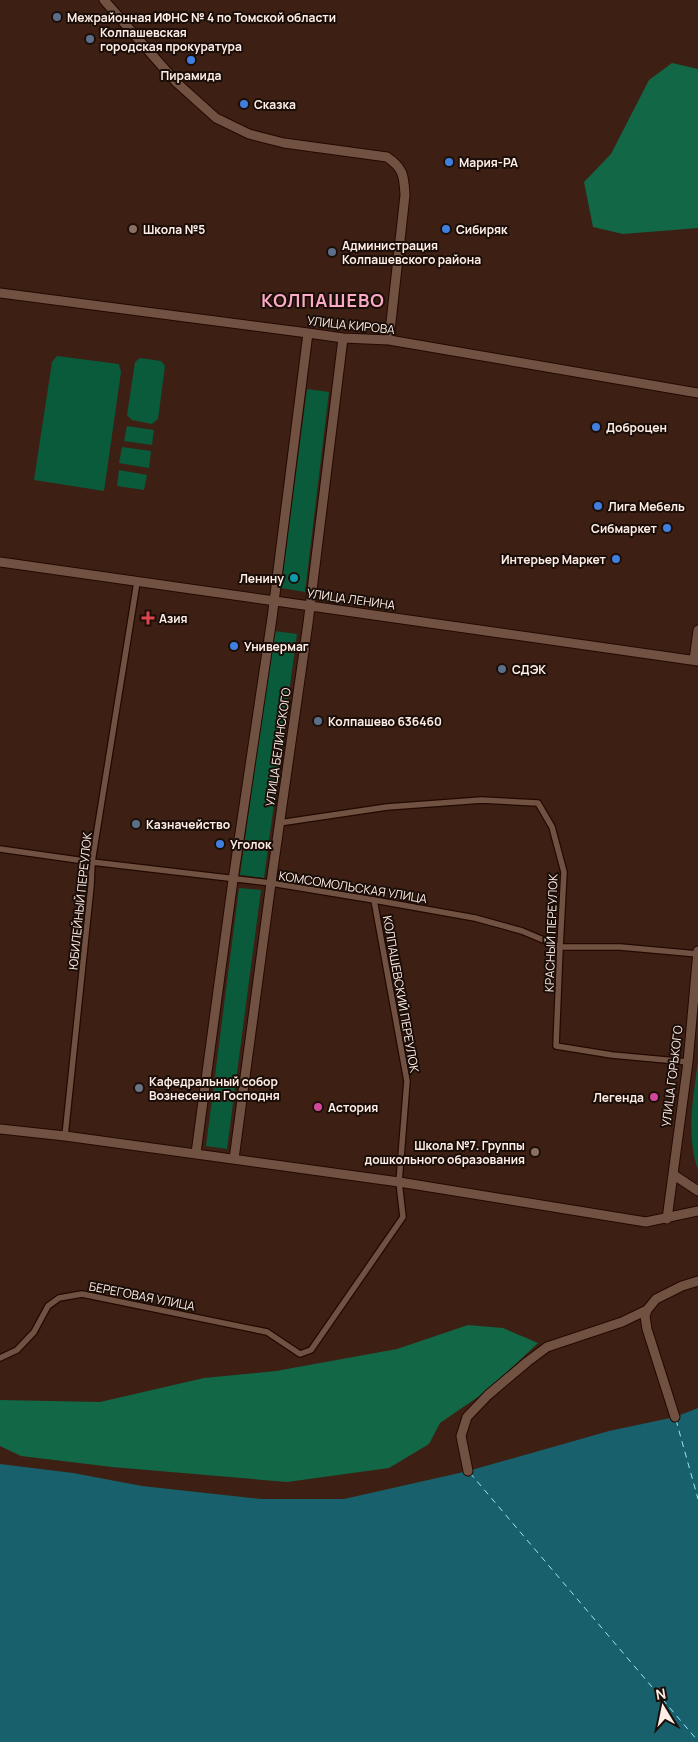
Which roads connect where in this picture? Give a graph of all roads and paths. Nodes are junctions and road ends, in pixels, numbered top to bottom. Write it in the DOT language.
graph roads {
  1 [pos="104,0"];
  2 [pos="0,293"];
  3 [pos="308,334"];
  4 [pos="343,338"];
  5 [pos="389,340"];
  6 [pos="698,393"];
  7 [pos="0,562"];
  8 [pos="137,582"];
  9 [pos="274,601"];
  10 [pos="310,606"];
  11 [pos="698,630"];
  12 [pos="696,661"];
  13 [pos="279,822"];
  14 [pos="0,849"];
  15 [pos="92,862"];
  16 [pos="233,880"];
  17 [pos="270,884"];
  18 [pos="374,900"];
  19 [pos="560,947"];
  20 [pos="698,953"];
  21 [pos="688,1062"];
  22 [pos="0,1128"];
  23 [pos="65,1136"];
  24 [pos="196,1154"];
  25 [pos="234,1159"];
  26 [pos="674,1176"];
  27 [pos="398,1182"];
  28 [pos="698,1191"];
  29 [pos="698,1211"];
  30 [pos="667,1219"];
  31 [pos="698,1281"];
  32 [pos="647,1310"];
  33 [pos="300,1354"];
  34 [pos="0,1358"];
  35 [pos="675,1417"];
  36 [pos="468,1470"];
  1 -- 5 [label="street"];
  2 -- 3 [label="street, УЛИЦА КИРОВА"];
  3 -- 4 [label="street, УЛИЦА КИРОВА"];
  3 -- 9 [label="street, УЛИЦА БЕЛИНСКОГО"];
  4 -- 5 [label="street, УЛИЦА КИРОВА"];
  4 -- 10 [label="street, УЛИЦА БЕЛИНСКОГО"];
  5 -- 6 [label="street, УЛИЦА КИРОВА"];
  7 -- 8 [label="street, УЛИЦА ЛЕНИНА"];
  8 -- 9 [label="street, УЛИЦА ЛЕНИНА"];
  8 -- 15 [label="street, ЮБИЛЕЙНЫЙ ПЕРЕУЛОК"];
  9 -- 10 [label="street, УЛИЦА ЛЕНИНА"];
  9 -- 16 [label="street, УЛИЦА БЕЛИНСКОГО"];
  10 -- 12 [label="street, УЛИЦА ЛЕНИНА"];
  10 -- 13 [label="street, УЛИЦА БЕЛИНСКОГО"];
  11 -- 12 [label="street"];
  13 -- 17 [label="street, УЛИЦА БЕЛИНСКОГО"];
  13 -- 19 [label="street, КРАСНЫЙ ПЕРЕУЛОК"];
  14 -- 15 [label="street, КОМСОМОЛЬСКАЯ УЛИЦА"];
  15 -- 16 [label="street, КОМСОМОЛЬСКАЯ УЛИЦА"];
  15 -- 23 [label="street, ЮБИЛЕЙНЫЙ ПЕРЕУЛОК"];
  16 -- 17 [label="street, КОМСОМОЛЬСКАЯ УЛИЦА"];
  16 -- 24 [label="street, УЛИЦА БЕЛИНСКОГО"];
  17 -- 18 [label="street, КОМСОМОЛЬСКАЯ УЛИЦА"];
  17 -- 25 [label="street, УЛИЦА БЕЛИНСКОГО"];
  18 -- 19 [label="street, КОМСОМОЛЬСКАЯ УЛИЦА"];
  18 -- 27 [label="street, КОЛПАШЕВСКИЙ ПЕРЕУЛОК"];
  19 -- 20 [label="street, КОМСОМОЛЬСКАЯ УЛИЦА"];
  19 -- 21 [label="street, КРАСНЫЙ ПЕРЕУЛОК"];
  20 -- 21 [label="street, УЛИЦА ГОРЬКОГО"];
  21 -- 26 [label="street, УЛИЦА ГОРЬКОГО"];
  22 -- 23 [label="street"];
  23 -- 24 [label="street"];
  24 -- 25 [label="street"];
  25 -- 27 [label="street"];
  26 -- 28 [label="street"];
  26 -- 30 [label="street, УЛИЦА ГОРЬКОГО"];
  27 -- 30 [label="street"];
  27 -- 33 [label="street, КОЛПАШЕВСКИЙ ПЕРЕУЛОК"];
  29 -- 30 [label="street"];
  31 -- 32 [label="street"];
  32 -- 35 [label="street"];
  32 -- 36 [label="street"];
  33 -- 34 [label="street, БЕРЕГОВАЯ УЛИЦА"];
}
